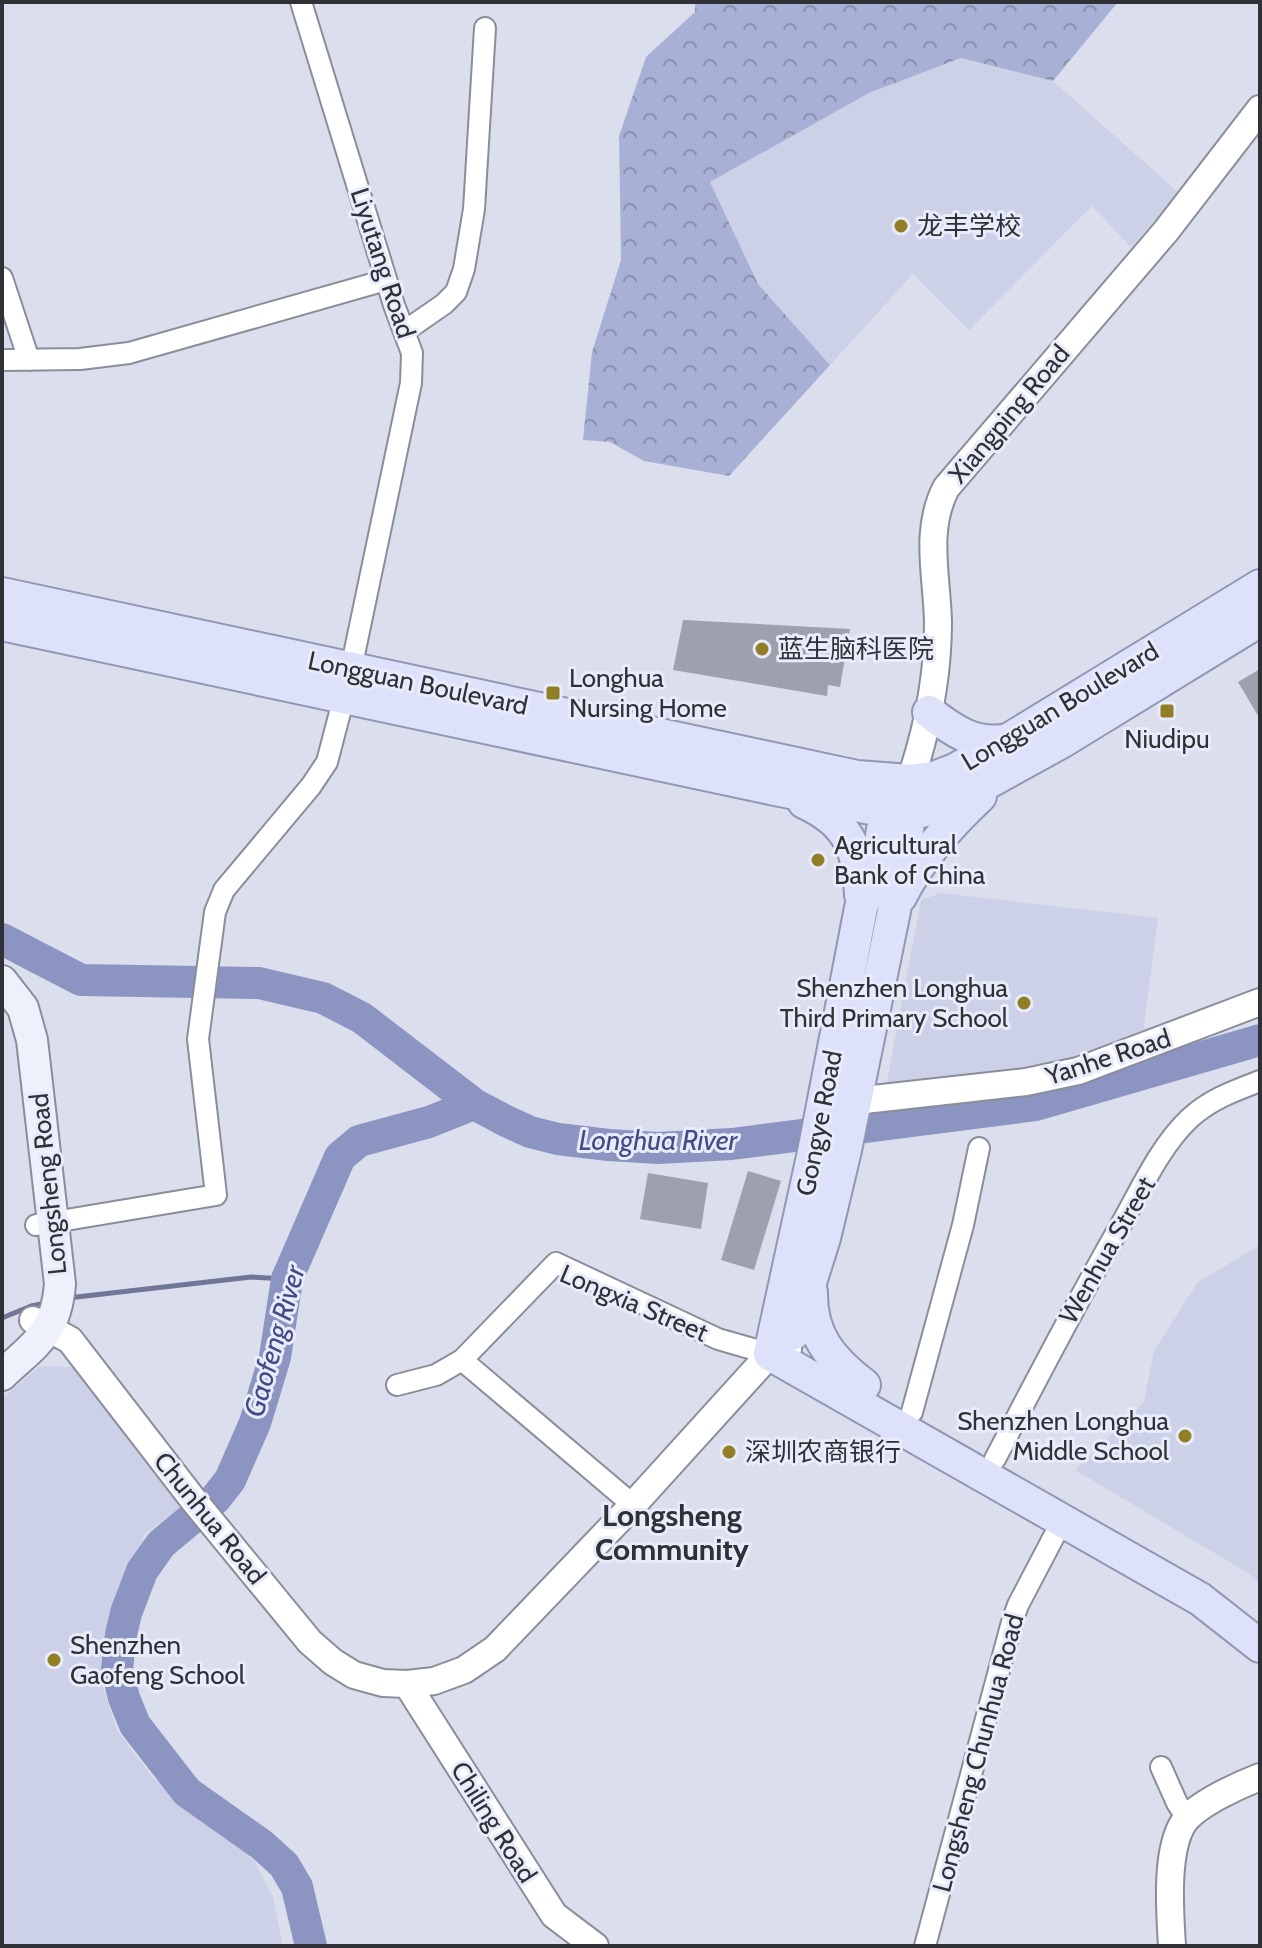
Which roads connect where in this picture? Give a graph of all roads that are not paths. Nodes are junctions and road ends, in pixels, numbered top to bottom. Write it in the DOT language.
graph roads {
  1 [pos="301,2"];
  2 [pos="485,28"];
  3 [pos="1260,109"];
  4 [pos="2,278"];
  5 [pos="386,280"];
  6 [pos="405,331"];
  7 [pos="2,360"];
  8 [pos="29,360"];
  9 [pos="1260,586"];
  10 [pos="2,594"];
  11 [pos="1260,620"];
  12 [pos="2,624"];
  13 [pos="348,683"];
  14 [pos="929,712"];
  15 [pos="1010,739"];
  16 [pos="999,778"];
  17 [pos="775,789"];
  18 [pos="902,801"];
  19 [pos="861,908"];
  20 [pos="894,911"];
  21 [pos="2,981"];
  22 [pos="1260,1002"];
  23 [pos="2,1009"];
  24 [pos="1260,1081"];
  25 [pos="854,1104"];
  26 [pos="979,1148"];
  27 [pos="829,1151"];
  28 [pos="45,1224"];
  29 [pos="813,1274"];
  30 [pos="46,1308"];
  31 [pos="2,1349"];
  32 [pos="780,1351"];
  33 [pos="462,1360"];
  34 [pos="2,1375"];
  35 [pos="397,1385"];
  36 [pos="864,1385"];
  37 [pos="912,1412"];
  38 [pos="995,1459"];
  39 [pos="633,1505"];
  40 [pos="1062,1521"];
  41 [pos="1260,1616"];
  42 [pos="1260,1646"];
  43 [pos="407,1684"];
  44 [pos="1161,1767"];
  45 [pos="1260,1777"];
  46 [pos="1187,1818"];
  47 [pos="595,1946"];
  48 [pos="925,1946"];
  49 [pos="1172,1946"];
  1 -- 5 [label="street, Liyutang Road"];
  2 -- 6 [label="street"];
  3 -- 14 [label="street, Xiangping Road"];
  4 -- 8 [label="street"];
  5 -- 6 [label="street, Liyutang Road"];
  5 -- 8 [label="street"];
  6 -- 13 [label="street, Liyutang Road"];
  7 -- 8 [label="street"];
  9 -- 15 [label="main road, Longguan Boulevard"];
  10 -- 13 [label="main road, Longguan Boulevard"];
  11 -- 16 [label="main road, Longguan Boulevard"];
  12 -- 13 [label="main road, Longguan Boulevard"];
  13 -- 17 [label="main road, Longguan Boulevard"];
  13 -- 18 [label="main road, Longguan Boulevard"];
  13 -- 28 [label="street, Liyutang Road"];
  14 -- 15 [label="main road"];
  14 -- 18 [label="street, Xiangping Road"];
  15 -- 18 [label="main road, Longguan Boulevard"];
  16 -- 18 [label="main road, Longguan Boulevard"];
  16 -- 20 [label="main road"];
  17 -- 18 [label="main road, Longguan Boulevard"];
  17 -- 19 [label="main road"];
  18 -- 19 [label="main road, Gongye Road"];
  18 -- 20 [label="main road, Gongye Road"];
  19 -- 27 [label="main road, Gongye Road"];
  20 -- 25 [label="main road, Gongye Road"];
  21 -- 28 [label="main road, Longsheng Road"];
  22 -- 25 [label="street, Yanhe Road"];
  23 -- 28 [label="main road, Longsheng Road"];
  24 -- 38 [label="street, Wenhua Street"];
  25 -- 27 [label="main road, Gongye Road"];
  26 -- 37 [label="street"];
  27 -- 29 [label="main road, Gongye Road"];
  27 -- 32 [label="main road, Gongye Road"];
  28 -- 30 [label="main road, Longsheng Road"];
  29 -- 32 [label="main road, Gongye Road"];
  29 -- 36 [label="main road"];
  30 -- 31 [label="main road"];
  30 -- 34 [label="main road"];
  30 -- 43 [label="street, Chunhua Road"];
  32 -- 33 [label="street, Longxia Street"];
  32 -- 36 [label="main road"];
  32 -- 39 [label="street, Chunhua Road"];
  32 -- 40 [label="main road"];
  33 -- 35 [label="street, Longxia Street"];
  33 -- 39 [label="street"];
  36 -- 37 [label="main road"];
  37 -- 38 [label="main road"];
  38 -- 41 [label="main road"];
  39 -- 43 [label="street, Chunhua Road"];
  40 -- 42 [label="main road"];
  40 -- 48 [label="street, Longsheng Chunhua Road"];
  43 -- 47 [label="street, Chiling Road"];
  44 -- 46 [label="street"];
  45 -- 46 [label="street"];
  46 -- 49 [label="street"];
}
